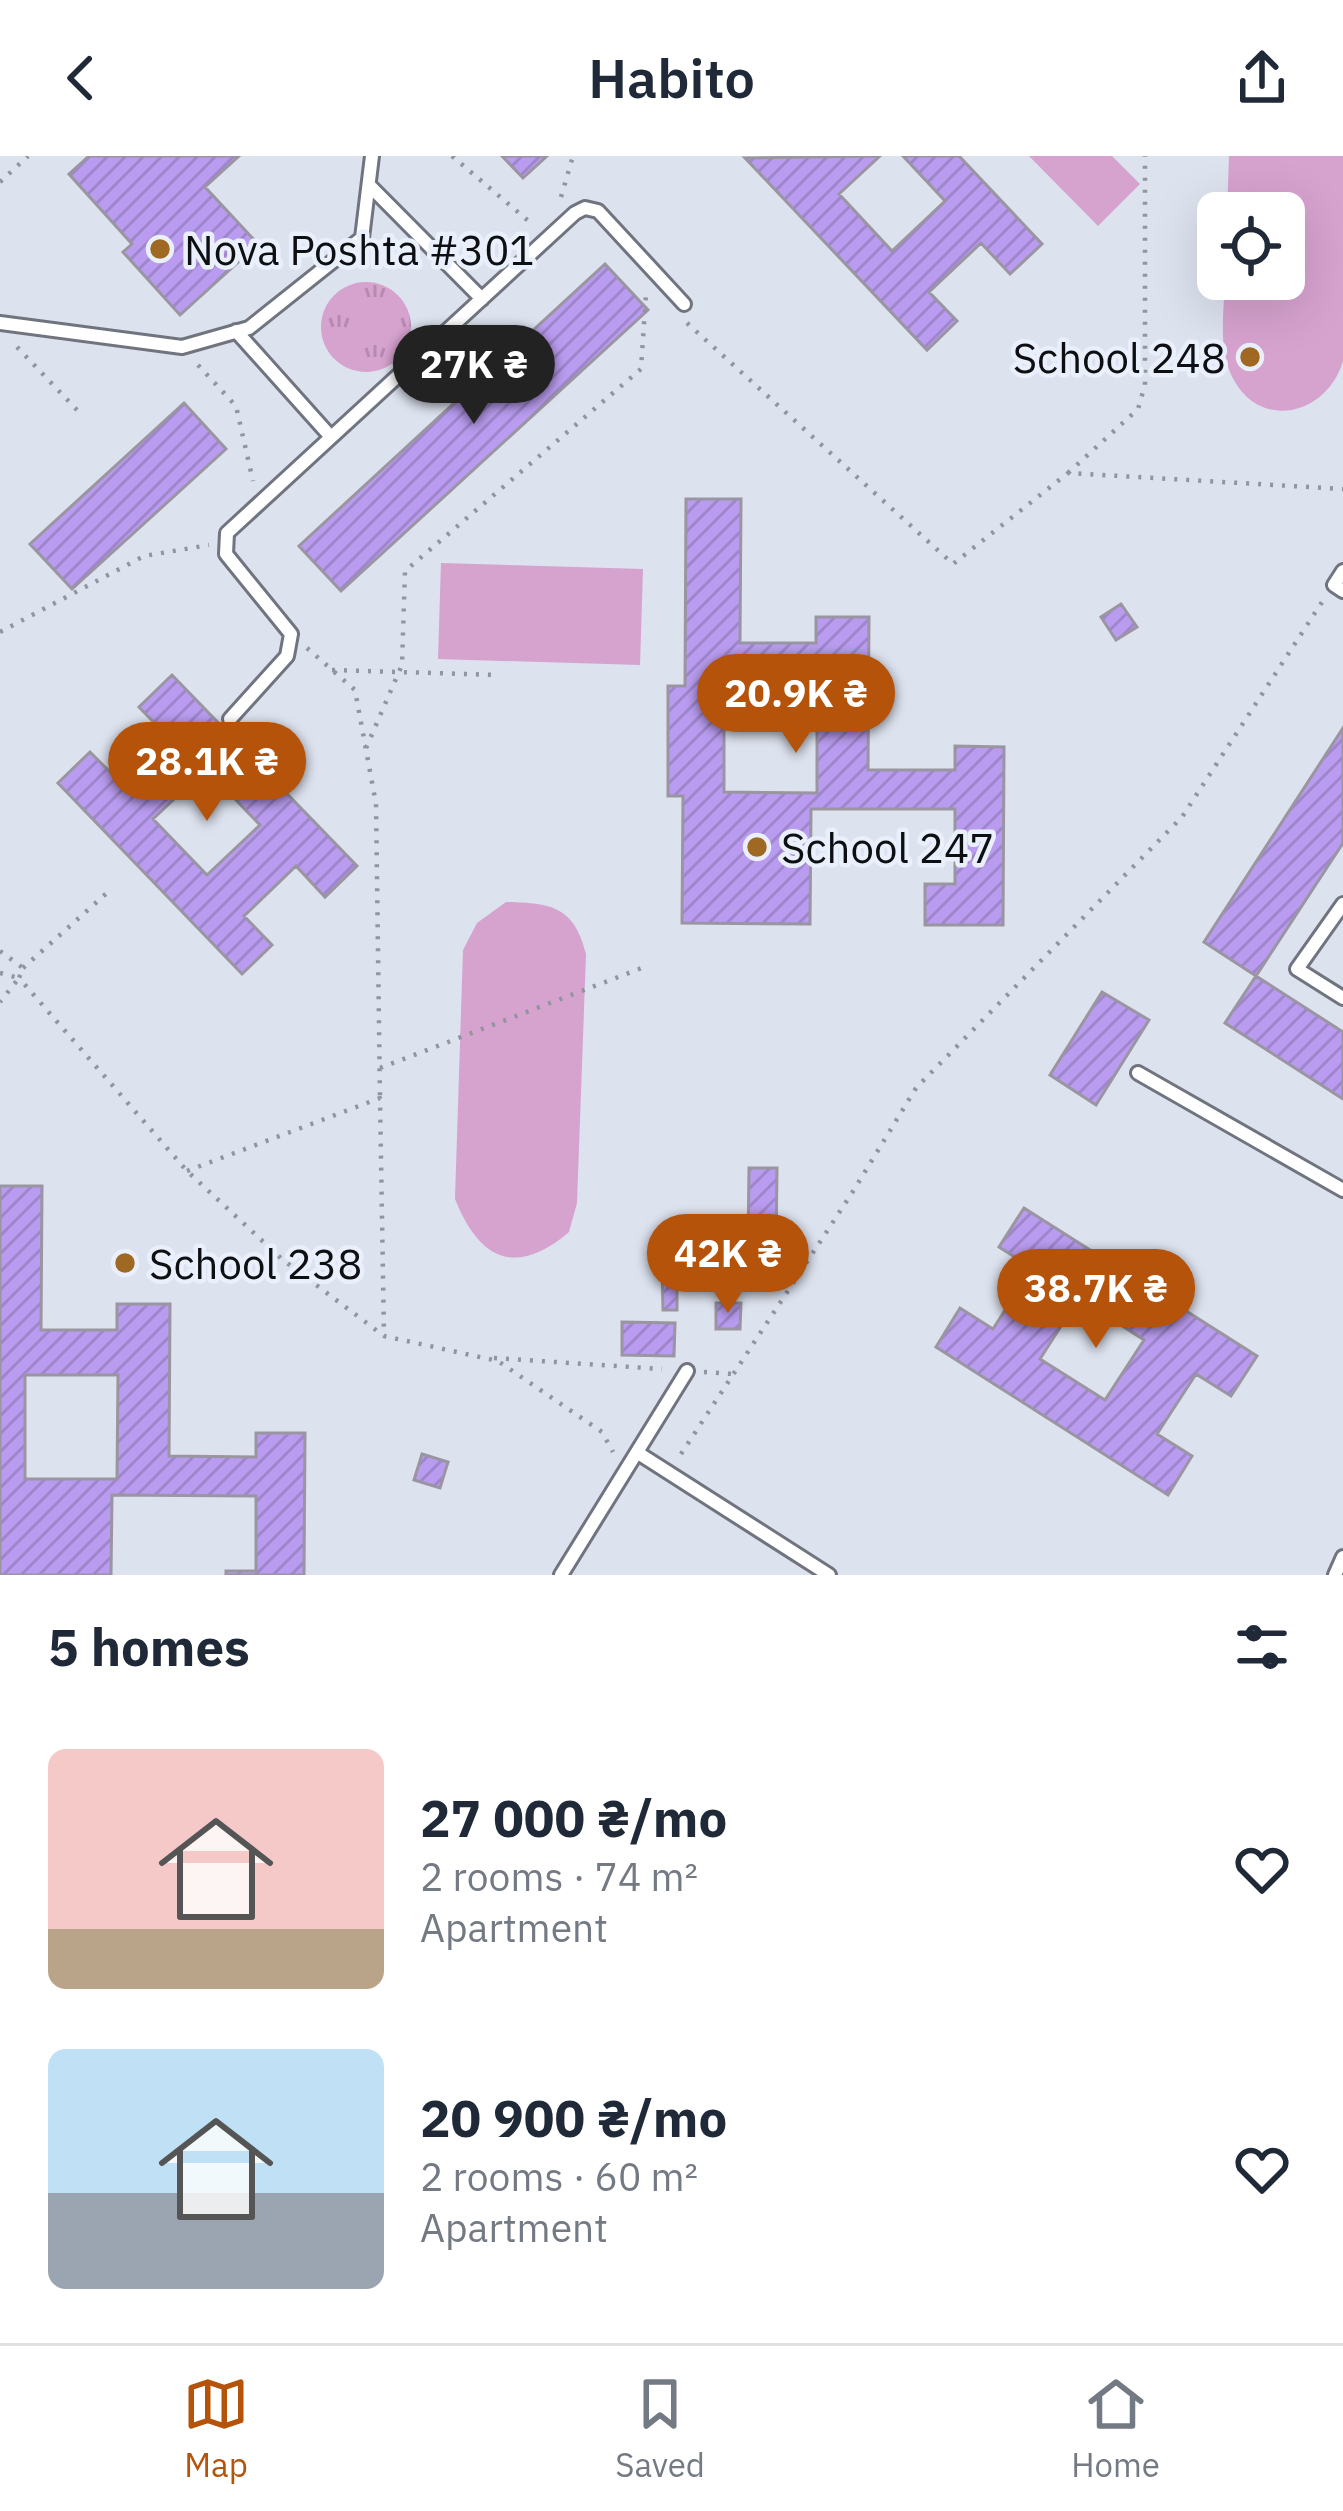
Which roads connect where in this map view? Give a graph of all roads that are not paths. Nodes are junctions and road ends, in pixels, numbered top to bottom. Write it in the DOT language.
graph roads {
  1 [pos="372,156"];
  2 [pos="369,185"];
  3 [pos="482,299"];
  4 [pos="683,311"];
  5 [pos="0,323"];
  6 [pos="236,332"];
  7 [pos="331,437"];
  8 [pos="1343,571"];
  9 [pos="1339,588"];
  10 [pos="230,719"];
  11 [pos="1343,904"];
  12 [pos="1343,998"];
  13 [pos="1138,1073"];
  14 [pos="1343,1190"];
  15 [pos="687,1371"];
  16 [pos="638,1453"];
  17 [pos="1343,1557"];
  18 [pos="561,1575"];
  19 [pos="829,1575"];
  20 [pos="1335,1575"];
  1 -- 2 [label="lane"];
  2 -- 3 [label="lane"];
  2 -- 6 [label="lane"];
  3 -- 4 [label="lane"];
  3 -- 7 [label="lane"];
  5 -- 6 [label="lane"];
  6 -- 7 [label="lane"];
  7 -- 10 [label="lane"];
  8 -- 9 [label="lane"];
  11 -- 12 [label="lane"];
  13 -- 14 [label="lane"];
  15 -- 16 [label="lane"];
  16 -- 18 [label="lane"];
  16 -- 19 [label="lane"];
  17 -- 20 [label="lane"];
}
